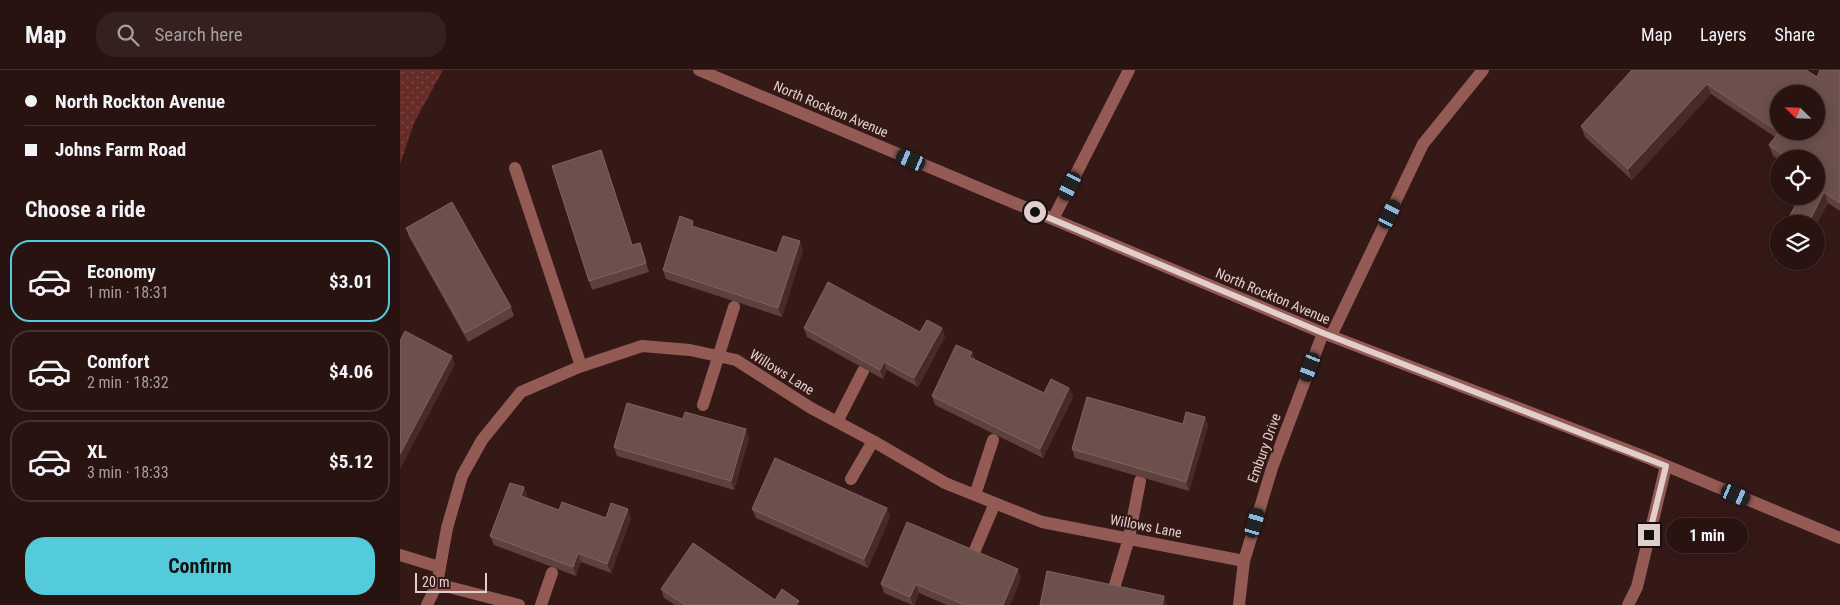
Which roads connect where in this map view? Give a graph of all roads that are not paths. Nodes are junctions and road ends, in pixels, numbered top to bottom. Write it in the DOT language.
graph roads {
  1 [pos="699,70"];
  2 [pos="1129,70"];
  3 [pos="1483,70"];
  4 [pos="515,168"];
  5 [pos="1053,219"];
  6 [pos="734,307"];
  7 [pos="1327,335"];
  8 [pos="720,356"];
  9 [pos="580,366"];
  10 [pos="863,371"];
  11 [pos="703,406"];
  12 [pos="837,422"];
  13 [pos="993,440"];
  14 [pos="873,441"];
  15 [pos="1666,466"];
  16 [pos="851,479"];
  17 [pos="1140,481"];
  18 [pos="975,495"];
  19 [pos="995,503"];
  20 [pos="1129,538"];
  21 [pos="1840,538"];
  22 [pos="975,550"];
  23 [pos="400,555"];
  24 [pos="1244,561"];
  25 [pos="439,567"];
  26 [pos="552,573"];
  27 [pos="437,584"];
  28 [pos="1115,585"];
  29 [pos="427,605"];
  30 [pos="519,605"];
  31 [pos="541,605"];
  32 [pos="1239,605"];
  33 [pos="1628,605"];
  1 -- 5 [label="street, North Rockton Avenue"];
  2 -- 5 [label="street"];
  3 -- 7 [label="street, Embury Drive"];
  4 -- 9 [label="street"];
  5 -- 7 [label="street, North Rockton Avenue"];
  6 -- 8 [label="street"];
  7 -- 15 [label="street, North Rockton Avenue"];
  7 -- 24 [label="street, Embury Drive"];
  8 -- 9 [label="street, Willows Lane"];
  8 -- 11 [label="street"];
  8 -- 12 [label="street, Willows Lane"];
  9 -- 25 [label="street, Willows Lane"];
  10 -- 12 [label="street"];
  12 -- 14 [label="street, Willows Lane"];
  13 -- 18 [label="street"];
  14 -- 16 [label="street"];
  14 -- 18 [label="street, Willows Lane"];
  15 -- 21 [label="street, North Rockton Avenue"];
  15 -- 33 [label="street"];
  17 -- 20 [label="street"];
  18 -- 19 [label="street, Willows Lane"];
  19 -- 20 [label="street, Willows Lane"];
  19 -- 22 [label="street"];
  20 -- 24 [label="street, Willows Lane"];
  20 -- 28 [label="street"];
  23 -- 25 [label="street"];
  24 -- 32 [label="street, Embury Drive"];
  25 -- 27 [label="street, Willows Lane"];
  26 -- 31 [label="street"];
  27 -- 29 [label="street, Willows Lane"];
  27 -- 30 [label="street"];
}
